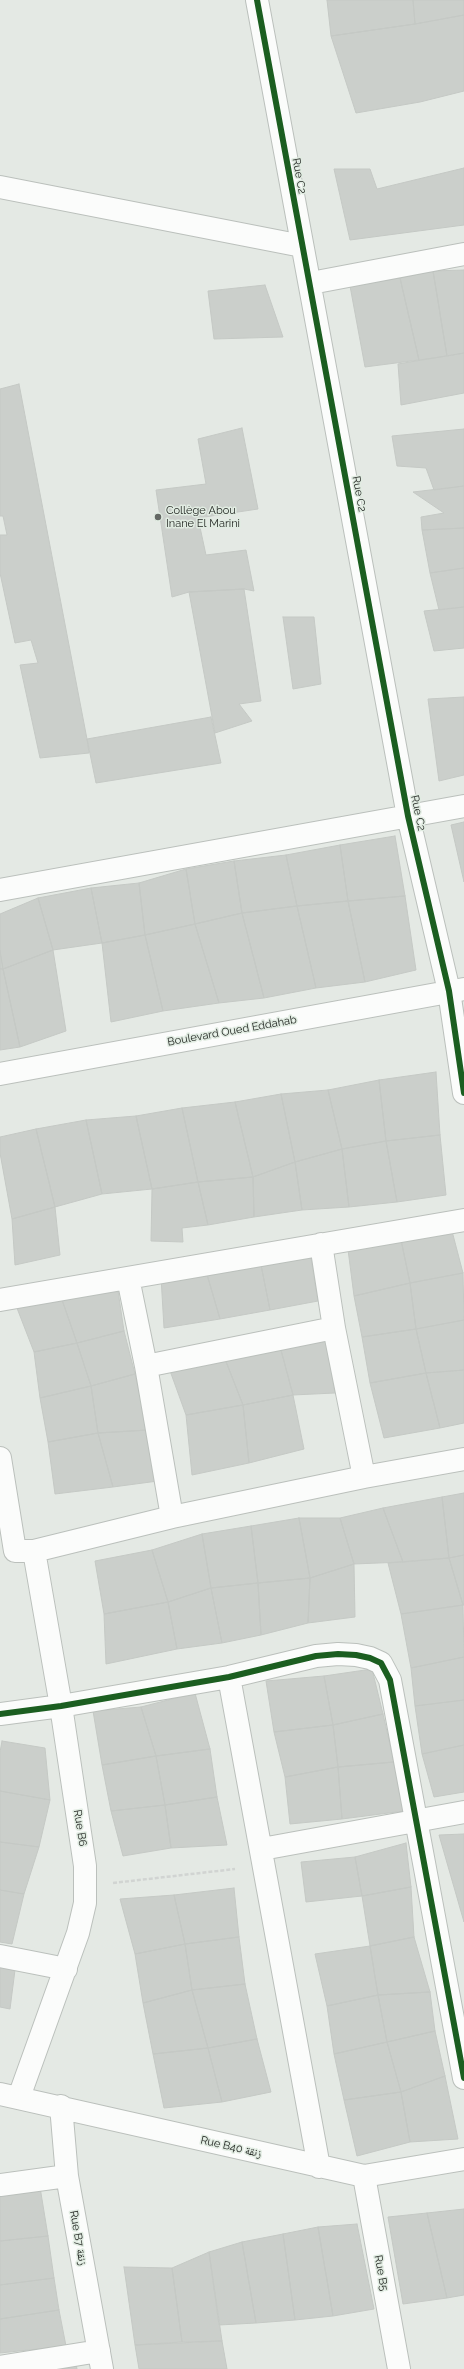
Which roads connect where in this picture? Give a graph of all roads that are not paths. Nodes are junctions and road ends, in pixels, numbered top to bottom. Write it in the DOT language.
graph roads {
  1 [pos="257,0"];
  2 [pos="0,187"];
  3 [pos="302,246"];
  4 [pos="464,254"];
  5 [pos="311,283"];
  6 [pos="464,806"];
  7 [pos="408,816"];
  8 [pos="0,890"];
  9 [pos="456,990"];
  10 [pos="0,1074"];
  11 [pos="464,1093"];
  12 [pos="464,1220"];
  13 [pos="322,1244"];
  14 [pos="128,1278"];
  15 [pos="0,1300"];
  16 [pos="334,1328"];
  17 [pos="146,1366"];
  18 [pos="0,1458"];
  19 [pos="464,1459"];
  20 [pos="364,1477"];
  21 [pos="172,1517"];
  22 [pos="16,1551"];
  23 [pos="229,1677"];
  24 [pos="61,1706"];
  25 [pos="0,1714"];
  26 [pos="464,1812"];
  27 [pos="416,1821"];
  28 [pos="264,1857"];
  29 [pos="0,1956"];
  30 [pos="66,1969"];
  31 [pos="464,2078"];
  32 [pos="10,2095"];
  33 [pos="61,2106"];
  34 [pos="464,2159"];
  35 [pos="319,2167"];
  36 [pos="67,2176"];
  37 [pos="364,2176"];
  38 [pos="0,2185"];
  39 [pos="101,2360"];
  40 [pos="0,2367"];
  41 [pos="399,2369"];
  1 -- 3 [label="street, Rue C2"];
  2 -- 3 [label="street"];
  3 -- 5 [label="street, Rue C2"];
  4 -- 5 [label="street"];
  5 -- 7 [label="street, Rue C2"];
  6 -- 7 [label="street"];
  7 -- 8 [label="street"];
  7 -- 9 [label="street, Rue C2"];
  9 -- 10 [label="street, Boulevard Oued Eddahab"];
  9 -- 11 [label="street, Rue C2"];
  12 -- 13 [label="street"];
  13 -- 14 [label="street"];
  13 -- 16 [label="street"];
  14 -- 15 [label="street"];
  14 -- 17 [label="street"];
  16 -- 17 [label="street"];
  16 -- 20 [label="street"];
  17 -- 21 [label="street"];
  18 -- 22 [label="street, Rue B6"];
  19 -- 20 [label="street"];
  20 -- 21 [label="street"];
  21 -- 22 [label="street"];
  22 -- 24 [label="street, Rue B6"];
  23 -- 24 [label="street"];
  23 -- 27 [label="street"];
  23 -- 28 [label="street"];
  24 -- 25 [label="street"];
  24 -- 30 [label="street, Rue B6"];
  26 -- 27 [label="street"];
  27 -- 28 [label="street"];
  27 -- 31 [label="street"];
  28 -- 35 [label="street"];
  29 -- 30 [label="street"];
  30 -- 32 [label="street, Rue B6"];
  32 -- 33 [label="street, Rue B40 زنقة"];
  33 -- 35 [label="street, Rue B40 زنقة"];
  33 -- 36 [label="street, Rue B7 زنقة"];
  34 -- 37 [label="street, Rue B40 زنقة"];
  35 -- 37 [label="street, Rue B40 زنقة"];
  36 -- 38 [label="street"];
  36 -- 39 [label="street, Rue B7 زنقة"];
  37 -- 41 [label="street, Rue B5"];
  39 -- 40 [label="street"];
}
